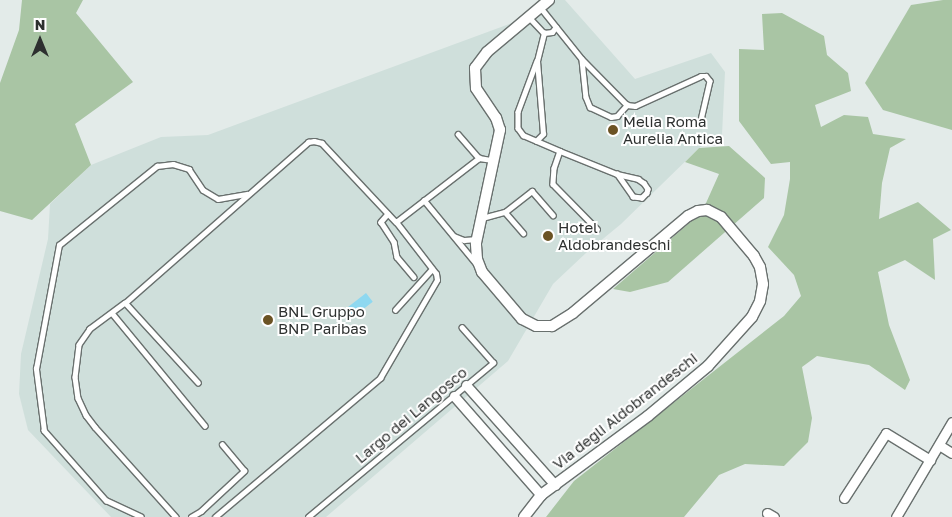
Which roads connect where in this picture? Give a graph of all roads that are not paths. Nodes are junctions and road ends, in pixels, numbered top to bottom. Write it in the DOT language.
graph roads {
  1 [pos="545,3"];
  2 [pos="528,17"];
  3 [pos="556,27"];
  4 [pos="544,33"];
  5 [pos="582,59"];
  6 [pos="537,61"];
  7 [pos="627,105"];
  8 [pos="702,117"];
  9 [pos="458,134"];
  10 [pos="536,140"];
  11 [pos="560,151"];
  12 [pos="479,158"];
  13 [pos="494,160"];
  14 [pos="617,174"];
  15 [pos="249,194"];
  16 [pos="424,200"];
  17 [pos="505,212"];
  18 [pos="388,214"];
  19 [pos="553,215"];
  20 [pos="481,219"];
  21 [pos="396,222"];
  22 [pos="597,229"];
  23 [pos="523,233"];
  24 [pos="452,235"];
  25 [pos="477,239"];
  26 [pos="479,266"];
  27 [pos="432,269"];
  28 [pos="414,277"];
  29 [pos="125,302"];
  30 [pos="395,310"];
  31 [pos="112,312"];
  32 [pos="462,328"];
  33 [pos="198,383"];
  34 [pos="466,385"];
  35 [pos="454,396"];
  36 [pos="952,422"];
  37 [pos="206,426"];
  38 [pos="222,445"];
  39 [pos="939,445"];
  40 [pos="952,453"];
  41 [pos="930,460"];
  42 [pos="555,484"];
  43 [pos="541,495"];
  44 [pos="844,498"];
  45 [pos="141,517"];
  46 [pos="176,517"];
  47 [pos="191,517"];
  48 [pos="215,517"];
  49 [pos="308,517"];
  50 [pos="524,517"];
  51 [pos="896,517"];
  1 -- 2 [label="street"];
  1 -- 3 [label="lane"];
  2 -- 4 [label="lane"];
  2 -- 13 [label="street"];
  3 -- 4 [label="lane"];
  3 -- 5 [label="lane"];
  4 -- 6 [label="lane"];
  5 -- 7 [label="lane"];
  5 -- 7 [label="lane"];
  6 -- 10 [label="lane"];
  6 -- 10 [label="lane"];
  7 -- 8 [label="lane"];
  9 -- 12 [label="lane"];
  10 -- 11 [label="lane"];
  11 -- 14 [label="lane"];
  11 -- 22 [label="lane"];
  12 -- 13 [label="lane"];
  12 -- 16 [label="lane"];
  13 -- 20 [label="street"];
  14 -- 14 [label="lane"];
  15 -- 18 [label="lane"];
  15 -- 29 [label="lane"];
  15 -- 45 [label="lane"];
  16 -- 21 [label="lane"];
  16 -- 24 [label="lane"];
  17 -- 19 [label="lane"];
  17 -- 20 [label="lane"];
  17 -- 23 [label="lane"];
  18 -- 21 [label="lane"];
  18 -- 28 [label="lane"];
  20 -- 25 [label="street"];
  21 -- 27 [label="lane"];
  24 -- 25 [label="lane"];
  24 -- 26 [label="lane"];
  25 -- 26 [label="street"];
  26 -- 42 [label="street, Via degli Aldobrandeschi"];
  27 -- 30 [label="lane"];
  27 -- 48 [label="lane"];
  29 -- 31 [label="lane"];
  29 -- 33 [label="lane"];
  31 -- 37 [label="lane"];
  31 -- 46 [label="lane"];
  32 -- 34 [label="lane, Largo dei Langosco"];
  34 -- 35 [label="lane, Largo dei Langosco"];
  34 -- 42 [label="street"];
  35 -- 43 [label="street"];
  35 -- 49 [label="lane, Largo dei Langosco"];
  36 -- 39 [label="street"];
  38 -- 47 [label="lane"];
  39 -- 40 [label="street"];
  39 -- 41 [label="street"];
  41 -- 44 [label="street"];
  41 -- 51 [label="street"];
  42 -- 43 [label="street, Via degli Aldobrandeschi"];
  43 -- 50 [label="street, Via degli Aldobrandeschi"];
}
